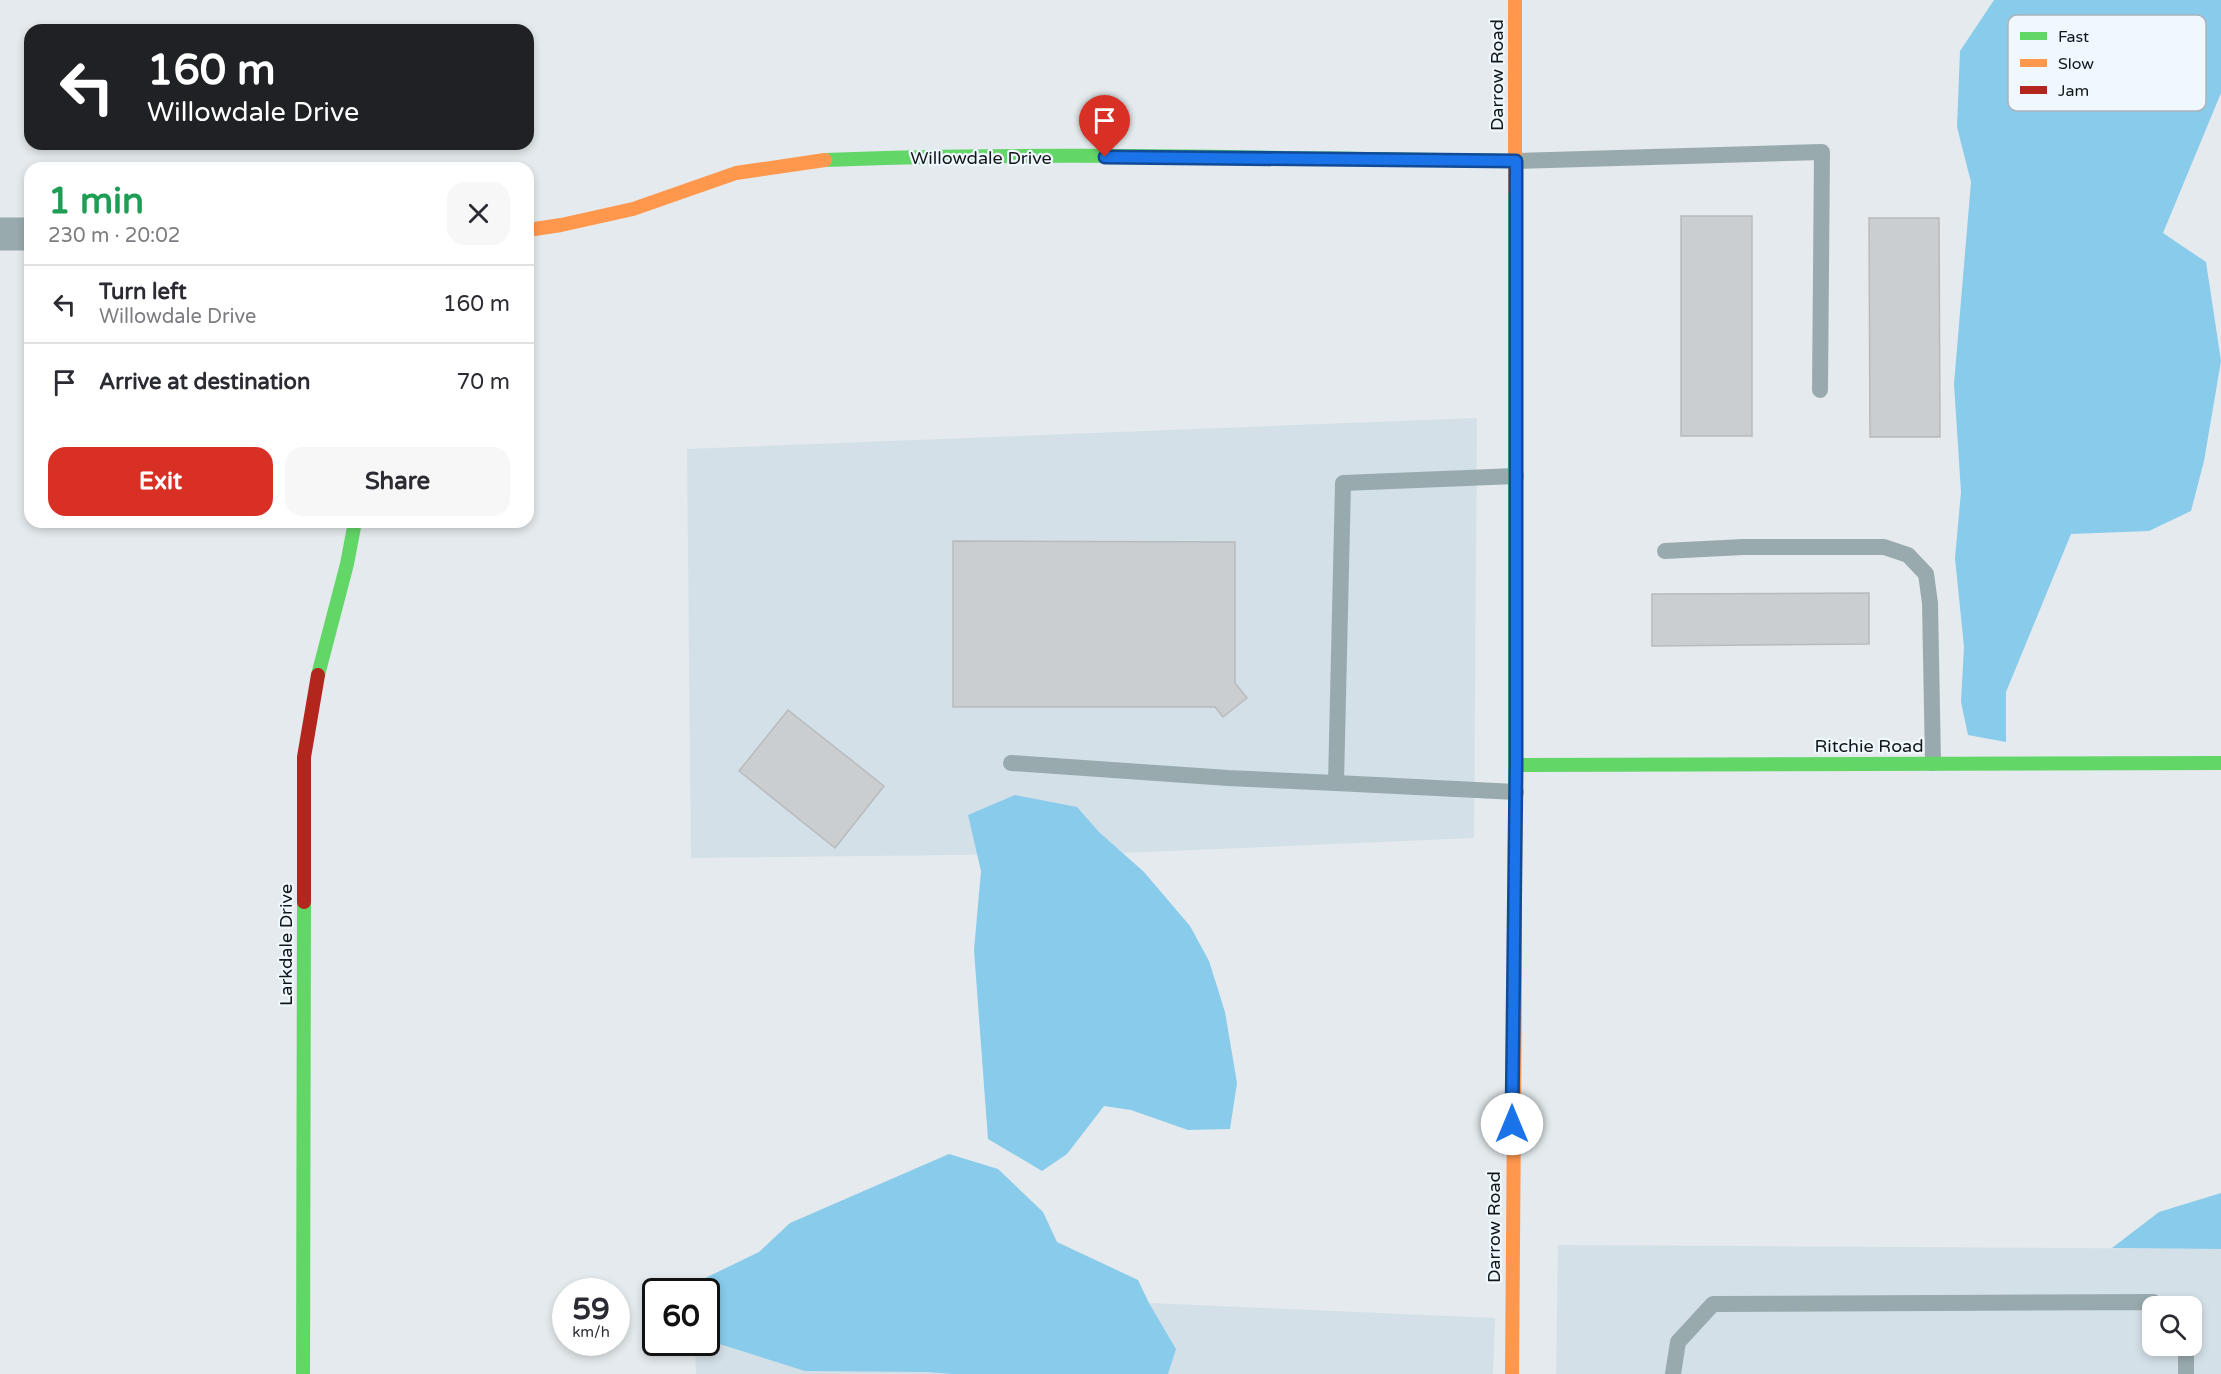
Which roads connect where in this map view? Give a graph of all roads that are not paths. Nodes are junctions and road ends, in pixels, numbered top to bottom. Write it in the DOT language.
graph roads {
  1 [pos="1515,0"];
  2 [pos="1516,161"];
  3 [pos="534,229"];
  4 [pos="0,234"];
  5 [pos="24,234"];
  6 [pos="1820,390"];
  7 [pos="1516,476"];
  8 [pos="354,528"];
  9 [pos="1665,551"];
  10 [pos="2221,763"];
  11 [pos="1011,764"];
  12 [pos="1933,764"];
  13 [pos="1516,765"];
  14 [pos="1336,783"];
  15 [pos="1516,792"];
  16 [pos="2142,1302"];
  17 [pos="2186,1356"];
  18 [pos="303,1374"];
  19 [pos="1512,1374"];
  20 [pos="1673,1374"];
  21 [pos="2186,1374"];
  1 -- 2 [label="street, Darrow Road"];
  2 -- 3 [label="street, Willowdale Drive"];
  2 -- 6 [label="lane"];
  2 -- 7 [label="street, Darrow Road"];
  4 -- 5 [label="street"];
  7 -- 13 [label="street, Darrow Road"];
  7 -- 14 [label="lane"];
  8 -- 18 [label="street, Larkdale Drive"];
  9 -- 12 [label="lane"];
  10 -- 12 [label="street, Ritchie Road"];
  11 -- 14 [label="lane"];
  12 -- 13 [label="street, Ritchie Road"];
  13 -- 15 [label="street, Darrow Road"];
  14 -- 15 [label="lane"];
  15 -- 19 [label="street, Darrow Road"];
  16 -- 20 [label="lane"];
  17 -- 21 [label="lane"];
}
